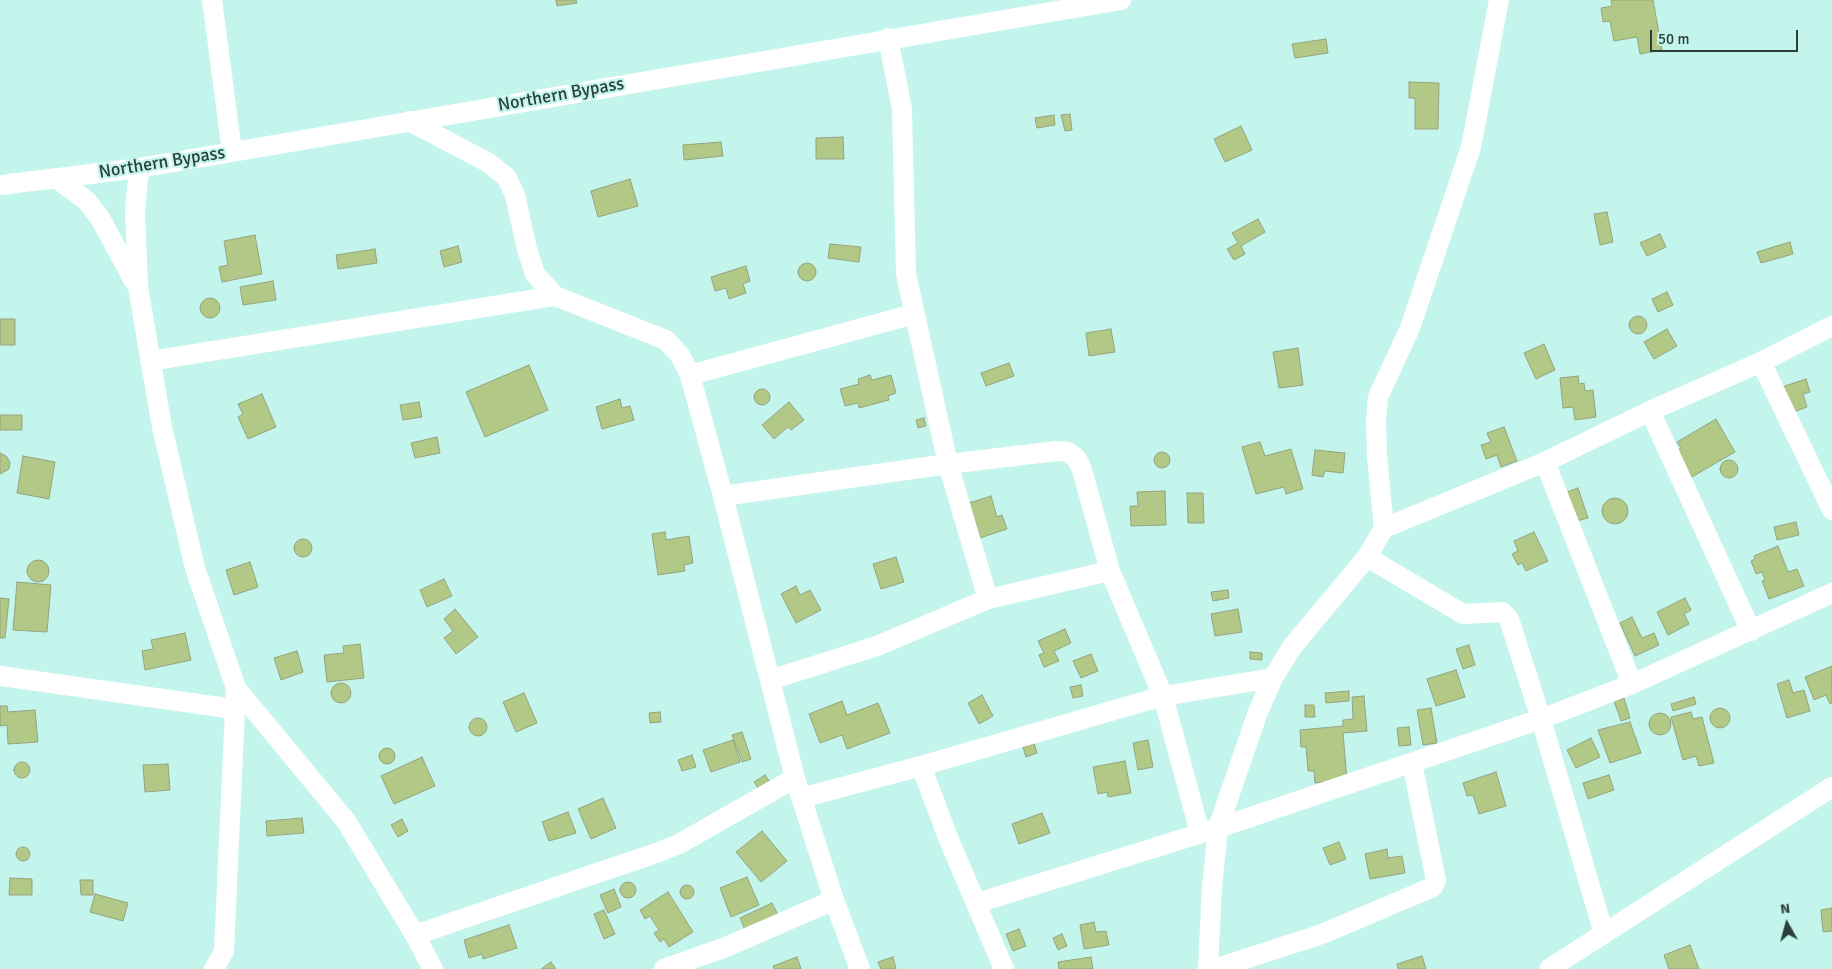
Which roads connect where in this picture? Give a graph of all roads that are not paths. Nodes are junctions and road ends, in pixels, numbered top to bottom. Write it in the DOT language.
graph roads {
  1 [pos="212,0"];
  2 [pos="1121,0"];
  3 [pos="1499,0"];
  4 [pos="888,38"];
  5 [pos="409,121"];
  6 [pos="232,151"];
  7 [pos="138,168"];
  8 [pos="57,179"];
  9 [pos="0,185"];
  10 [pos="138,287"];
  11 [pos="555,296"];
  12 [pos="914,314"];
  13 [pos="1832,326"];
  14 [pos="150,361"];
  15 [pos="1761,362"];
  16 [pos="690,375"];
  17 [pos="1650,411"];
  18 [pos="1545,462"];
  19 [pos="948,464"];
  20 [pos="723,496"];
  21 [pos="1832,510"];
  22 [pos="1384,528"];
  23 [pos="1367,557"];
  24 [pos="1110,571"];
  25 [pos="1832,593"];
  26 [pos="988,599"];
  27 [pos="1752,631"];
  28 [pos="0,676"];
  29 [pos="1273,678"];
  30 [pos="770,680"];
  31 [pos="1632,684"];
  32 [pos="236,688"];
  33 [pos="1162,696"];
  34 [pos="234,708"];
  35 [pos="1541,719"];
  36 [pos="1412,762"];
  37 [pos="921,766"];
  38 [pos="795,778"];
  39 [pos="1832,787"];
  40 [pos="802,798"];
  41 [pos="1209,830"];
  42 [pos="834,900"];
  43 [pos="977,903"];
  44 [pos="1604,934"];
  45 [pos="415,935"];
  46 [pos="214,969"];
  47 [pos="433,969"];
  48 [pos="664,969"];
  49 [pos="860,969"];
  50 [pos="1004,969"];
  51 [pos="1208,969"];
  52 [pos="1214,969"];
  53 [pos="1549,969"];
  1 -- 6 [label="street"];
  2 -- 4 [label="street, Northern Bypass"];
  3 -- 22 [label="street"];
  4 -- 5 [label="street, Northern Bypass"];
  4 -- 12 [label="street"];
  5 -- 6 [label="street, Northern Bypass"];
  5 -- 11 [label="street"];
  6 -- 7 [label="street, Northern Bypass"];
  7 -- 8 [label="street, Northern Bypass"];
  7 -- 10 [label="street"];
  8 -- 9 [label="street, Northern Bypass"];
  8 -- 10 [label="street"];
  10 -- 14 [label="street"];
  11 -- 14 [label="street"];
  11 -- 16 [label="street"];
  12 -- 16 [label="street"];
  12 -- 19 [label="street"];
  13 -- 15 [label="street"];
  14 -- 32 [label="street"];
  15 -- 17 [label="street"];
  15 -- 21 [label="street"];
  16 -- 20 [label="street"];
  17 -- 18 [label="street"];
  17 -- 27 [label="street"];
  18 -- 22 [label="street"];
  18 -- 31 [label="street"];
  19 -- 20 [label="street"];
  19 -- 24 [label="street"];
  19 -- 26 [label="street"];
  20 -- 30 [label="street"];
  22 -- 23 [label="street"];
  23 -- 29 [label="street"];
  23 -- 35 [label="street"];
  24 -- 26 [label="street"];
  24 -- 33 [label="street"];
  25 -- 27 [label="street"];
  26 -- 30 [label="street"];
  27 -- 31 [label="street"];
  28 -- 34 [label="street"];
  29 -- 33 [label="street"];
  29 -- 41 [label="street"];
  30 -- 38 [label="street"];
  31 -- 35 [label="street"];
  32 -- 34 [label="street"];
  32 -- 45 [label="street"];
  33 -- 37 [label="street"];
  33 -- 41 [label="street"];
  34 -- 46 [label="street"];
  35 -- 36 [label="street"];
  35 -- 44 [label="street"];
  36 -- 41 [label="street"];
  36 -- 52 [label="street"];
  37 -- 40 [label="street"];
  37 -- 43 [label="street"];
  38 -- 40 [label="street"];
  38 -- 45 [label="street"];
  39 -- 44 [label="street"];
  40 -- 42 [label="street"];
  41 -- 43 [label="street"];
  41 -- 51 [label="street"];
  42 -- 48 [label="street"];
  42 -- 49 [label="street"];
  43 -- 50 [label="street"];
  44 -- 53 [label="street"];
  45 -- 47 [label="street"];
}
